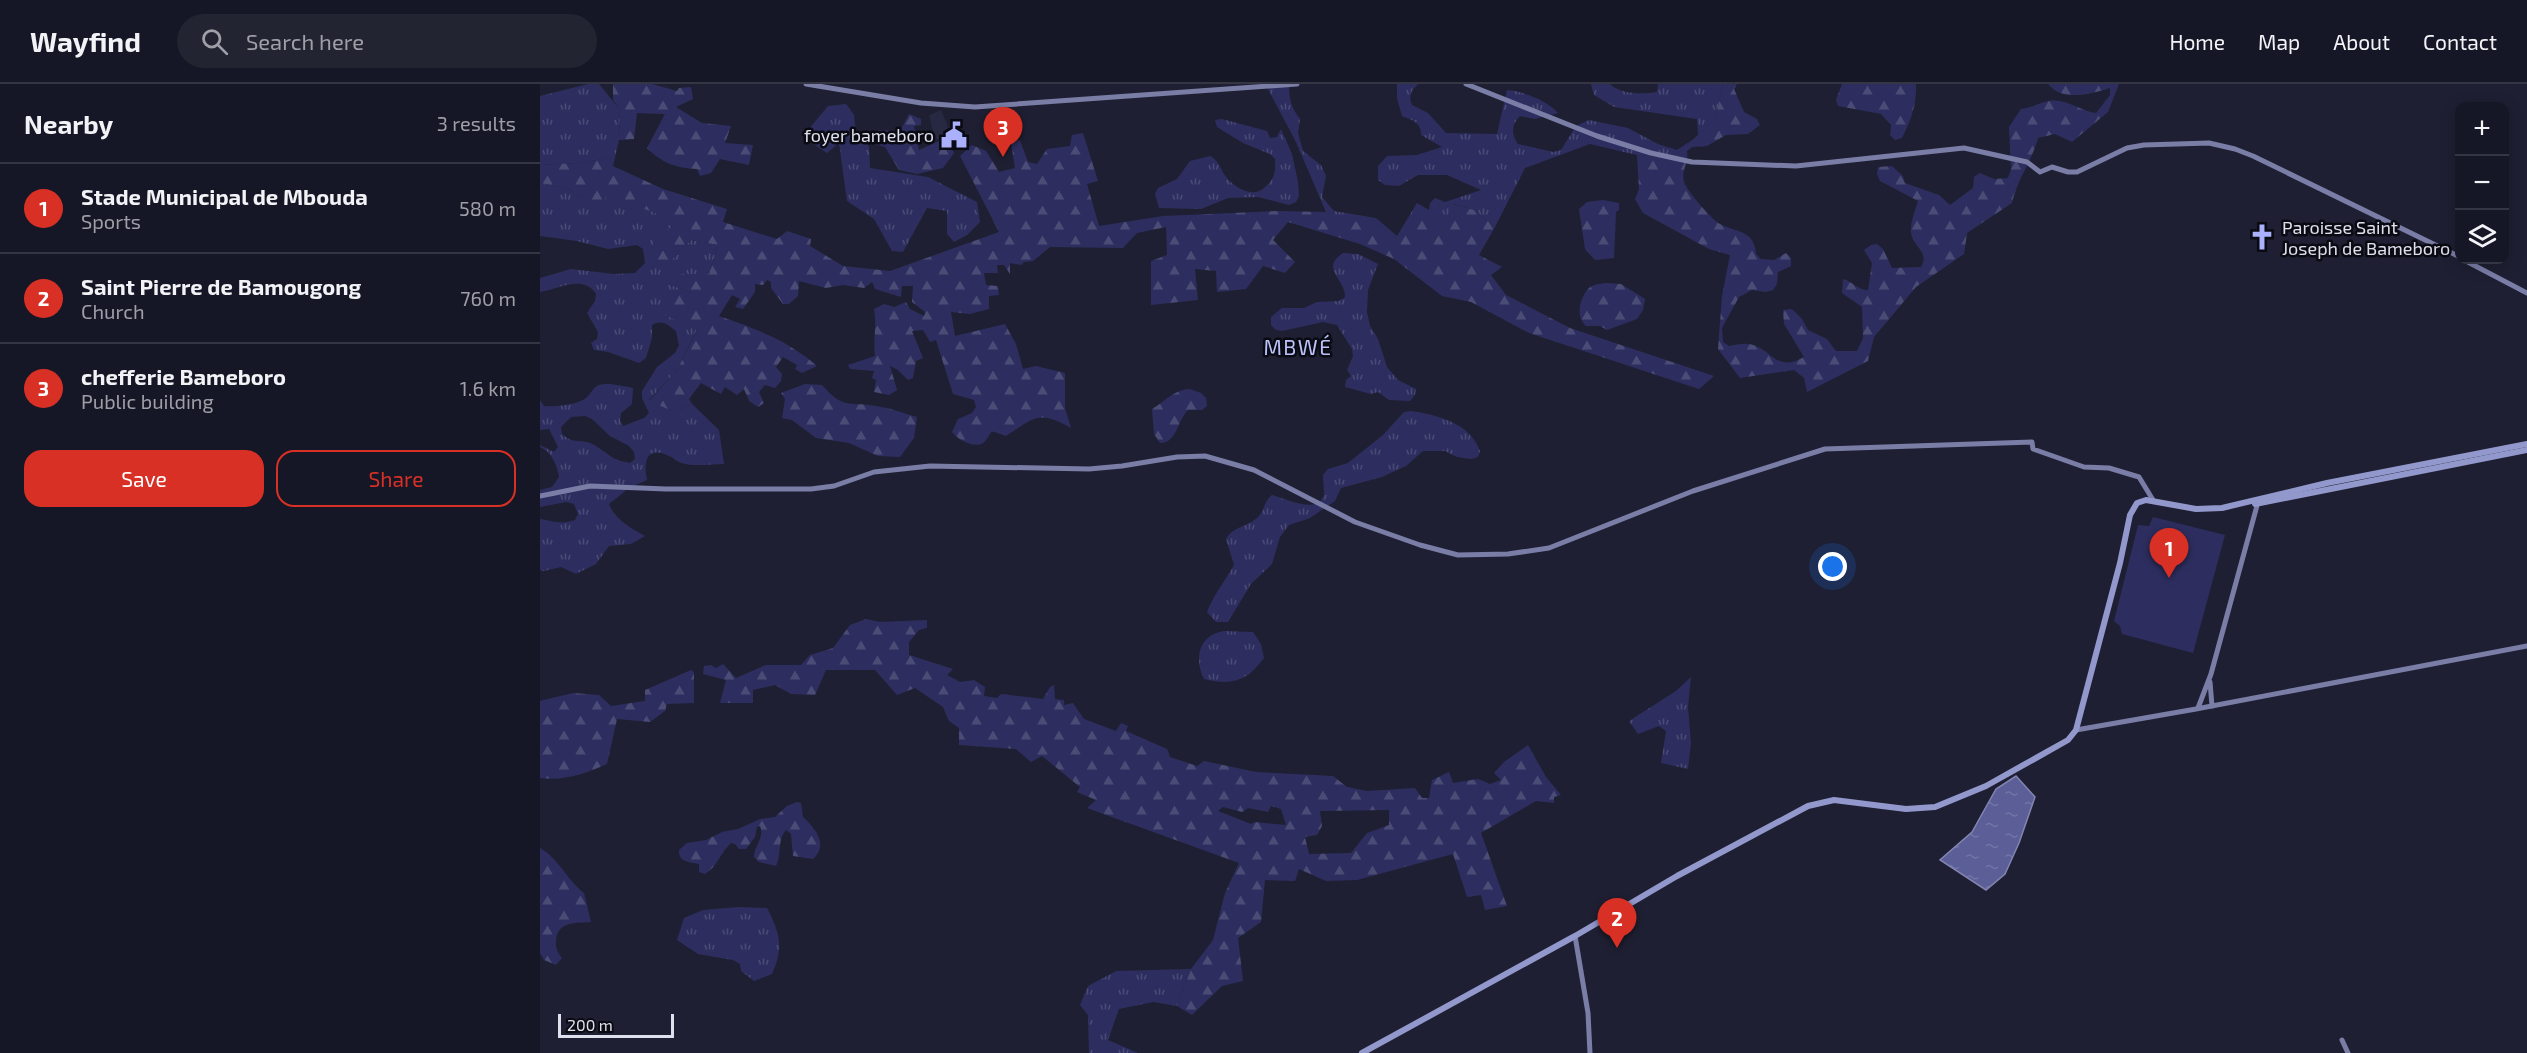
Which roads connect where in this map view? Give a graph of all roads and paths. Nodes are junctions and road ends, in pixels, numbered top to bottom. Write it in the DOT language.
graph roads {
  1 [pos="806,84"];
  2 [pos="1297,84"];
  3 [pos="1466,84"];
  4 [pos="2455,255"];
  5 [pos="2472,264"];
  6 [pos="2527,293"];
  7 [pos="2527,444"];
  8 [pos="2527,450"];
  9 [pos="540,496"];
  10 [pos="2153,500"];
  11 [pos="2258,502"];
  12 [pos="2527,646"];
  13 [pos="2211,674"];
  14 [pos="2212,706"];
  15 [pos="2196,710"];
  16 [pos="2076,730"];
  17 [pos="1575,936"];
  18 [pos="2342,1040"];
  19 [pos="1362,1053"];
  20 [pos="1590,1053"];
  21 [pos="2348,1053"];
  1 -- 2 [label="street"];
  3 -- 4 [label="street"];
  5 -- 6 [label="street"];
  7 -- 11 [label="main road"];
  8 -- 11 [label="main road"];
  9 -- 10 [label="street"];
  10 -- 11 [label="main road"];
  10 -- 16 [label="main road"];
  11 -- 13 [label="street"];
  12 -- 14 [label="street"];
  13 -- 14 [label="street"];
  13 -- 15 [label="street"];
  14 -- 15 [label="street"];
  15 -- 16 [label="street"];
  16 -- 17 [label="main road"];
  17 -- 19 [label="main road"];
  17 -- 20 [label="street"];
  18 -- 21 [label="street"];
}
